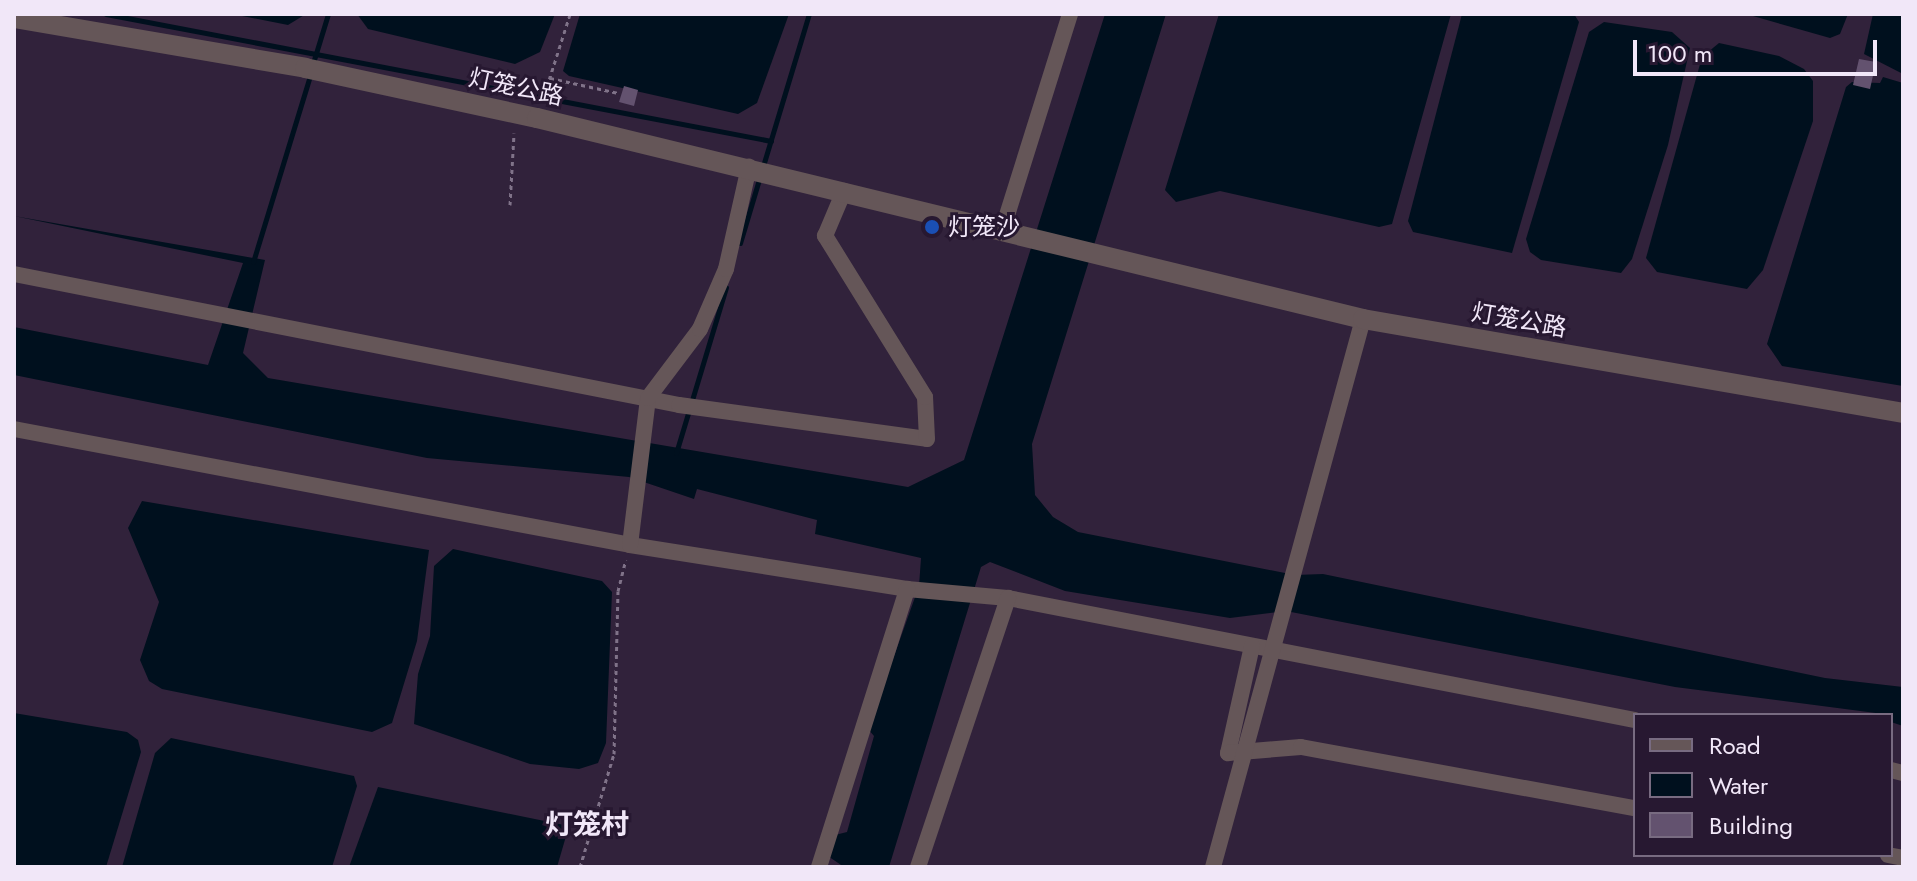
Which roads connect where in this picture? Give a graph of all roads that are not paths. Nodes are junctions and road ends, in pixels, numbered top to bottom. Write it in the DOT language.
graph roads {
  1 [pos="1070,14"];
  2 [pos="14,18"];
  3 [pos="755,168"];
  4 [pos="844,191"];
  5 [pos="1003,228"];
  6 [pos="14,274"];
  7 [pos="1363,319"];
  8 [pos="648,398"];
  9 [pos="1903,413"];
  10 [pos="14,429"];
  11 [pos="630,545"];
  12 [pos="907,589"];
  13 [pos="1008,598"];
  14 [pos="1252,646"];
  15 [pos="1633,720"];
  16 [pos="1245,755"];
  17 [pos="1633,808"];
  18 [pos="819,867"];
  19 [pos="918,867"];
  20 [pos="1213,867"];
  1 -- 5 [label="street"];
  2 -- 3 [label="street, 灯笼公路"];
  3 -- 4 [label="street, 灯笼公路"];
  3 -- 8 [label="street"];
  4 -- 5 [label="street, 灯笼公路"];
  4 -- 8 [label="street"];
  5 -- 7 [label="street, 灯笼公路"];
  6 -- 8 [label="street"];
  7 -- 9 [label="street, 灯笼公路"];
  7 -- 16 [label="street"];
  8 -- 11 [label="street"];
  10 -- 11 [label="street"];
  11 -- 12 [label="street"];
  12 -- 13 [label="street"];
  12 -- 18 [label="street"];
  13 -- 14 [label="street"];
  13 -- 19 [label="street"];
  14 -- 15 [label="street"];
  14 -- 16 [label="street"];
  16 -- 17 [label="street"];
  16 -- 20 [label="street"];
}
